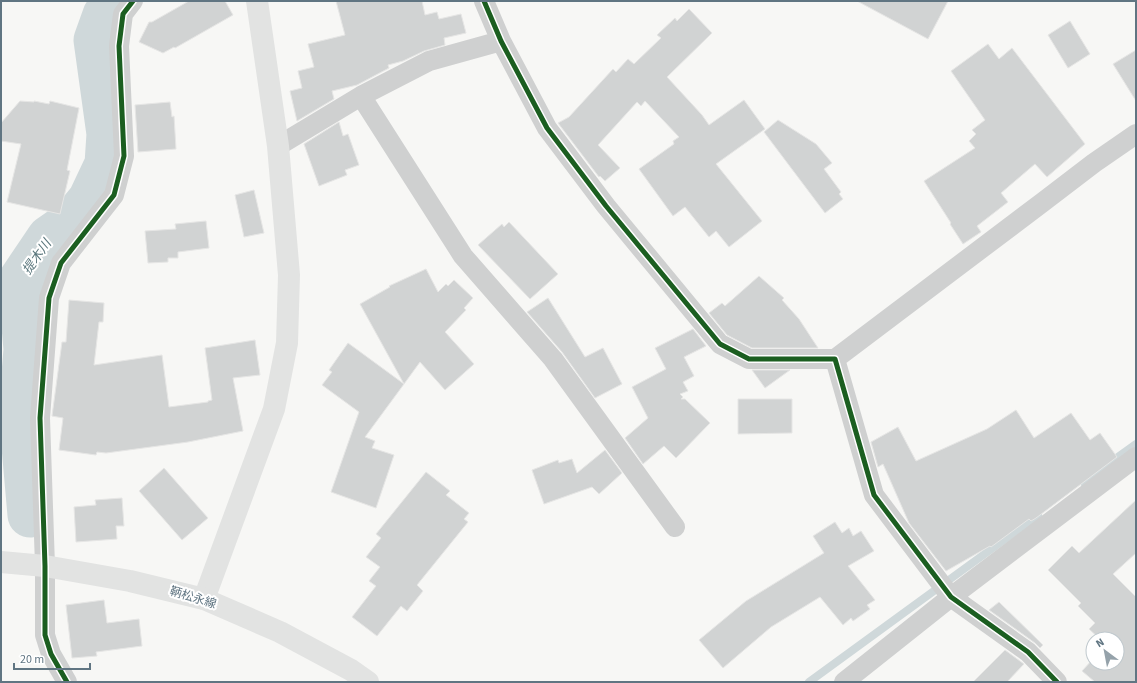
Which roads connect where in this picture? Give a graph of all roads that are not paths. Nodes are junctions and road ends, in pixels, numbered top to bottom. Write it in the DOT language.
graph roads {
  1 [pos="133,1"];
  2 [pos="258,1"];
  3 [pos="485,1"];
  4 [pos="501,41"];
  5 [pos="361,96"];
  6 [pos="1136,134"];
  7 [pos="278,146"];
  8 [pos="835,359"];
  9 [pos="1136,456"];
  10 [pos="675,527"];
  11 [pos="1,562"];
  12 [pos="45,566"];
  13 [pos="945,589"];
  14 [pos="204,599"];
  15 [pos="67,682"];
  16 [pos="368,682"];
  17 [pos="844,682"];
  18 [pos="1057,682"];
  1 -- 12 [label="street"];
  2 -- 7 [label="street"];
  3 -- 4 [label="street"];
  4 -- 5 [label="street"];
  4 -- 8 [label="street"];
  5 -- 7 [label="street"];
  5 -- 10 [label="street"];
  6 -- 8 [label="street"];
  7 -- 14 [label="street"];
  8 -- 13 [label="street"];
  9 -- 13 [label="street"];
  11 -- 12 [label="street, 鞆松永線"];
  12 -- 14 [label="street, 鞆松永線"];
  12 -- 15 [label="street"];
  13 -- 17 [label="street"];
  13 -- 18 [label="street"];
  14 -- 16 [label="street, 鞆松永線"];
}
